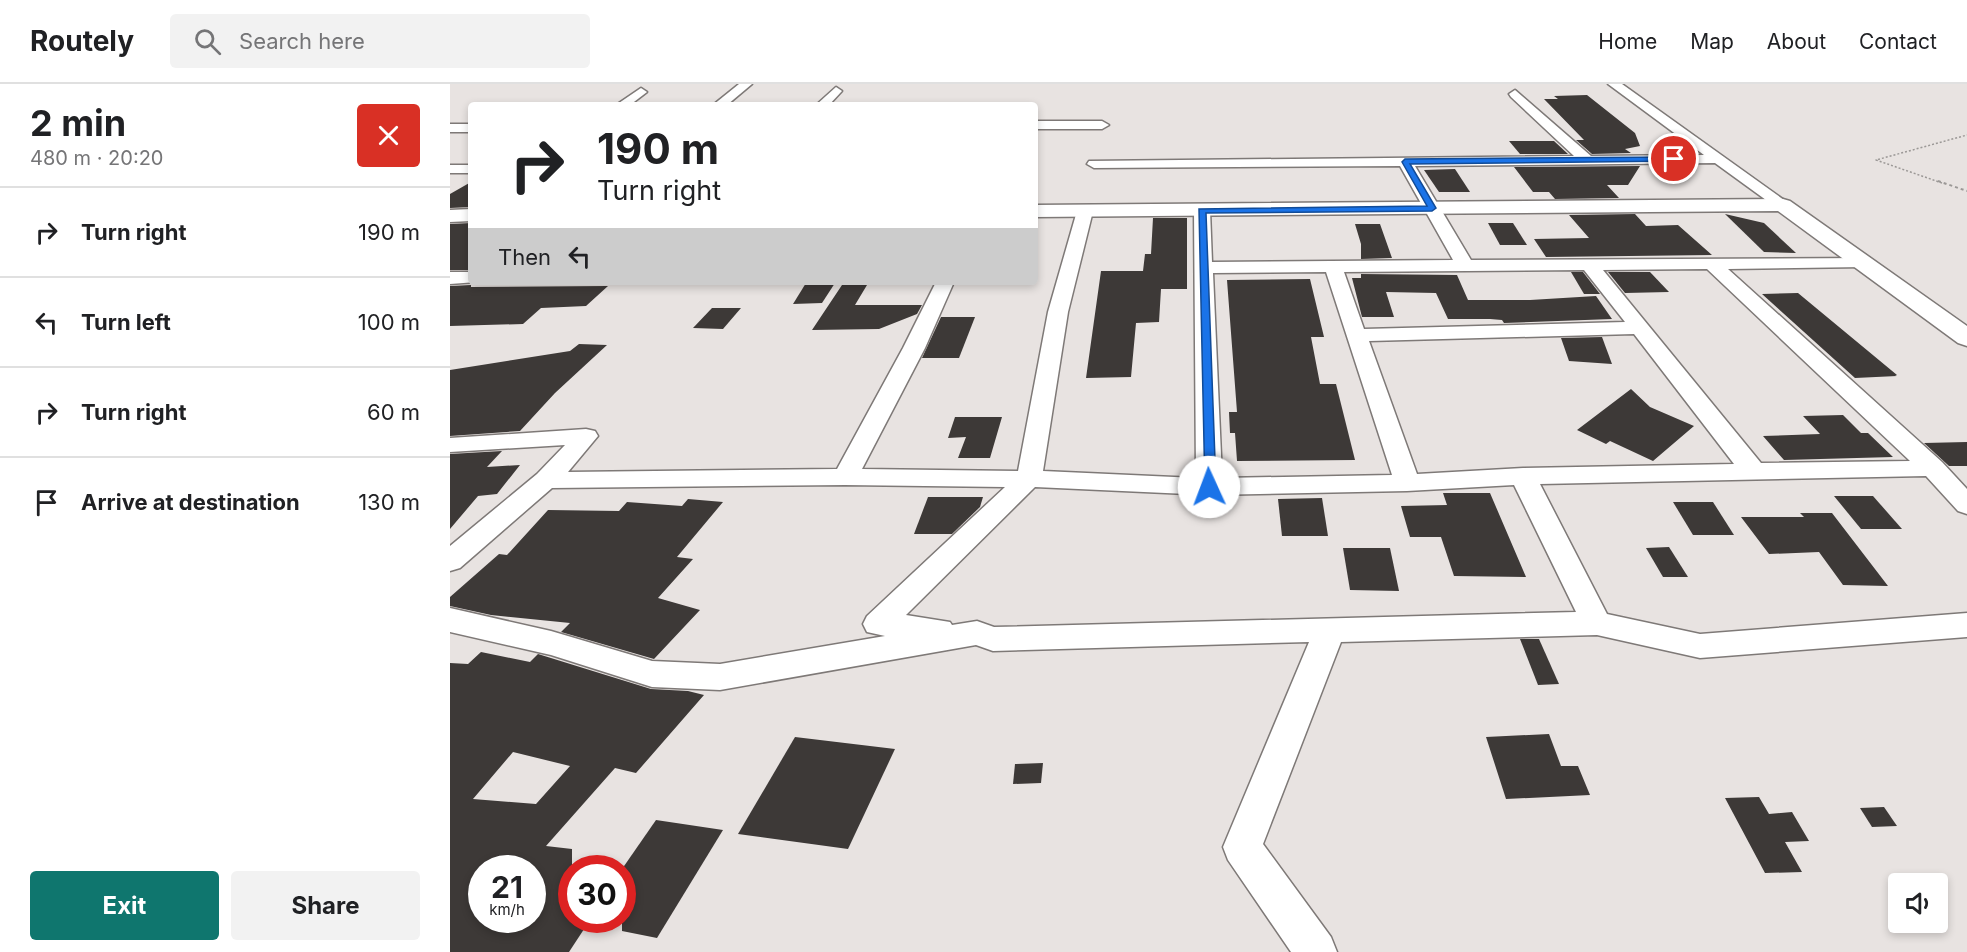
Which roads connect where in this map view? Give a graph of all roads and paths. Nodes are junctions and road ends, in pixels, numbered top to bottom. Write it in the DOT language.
graph roads {
  1 [pos="746,84"];
  2 [pos="1614,84"];
  3 [pos="836,91"];
  4 [pos="641,92"];
  5 [pos="1515,94"];
  6 [pos="626,102"];
  7 [pos="723,102"];
  8 [pos="825,102"];
  9 [pos="1102,124"];
  10 [pos="1038,125"];
  11 [pos="450,128"];
  12 [pos="468,128"];
  13 [pos="1967,135"];
  14 [pos="1717,159"];
  15 [pos="1587,160"];
  16 [pos="1405,162"];
  17 [pos="1094,164"];
  18 [pos="450,169"];
  19 [pos="468,169"];
  20 [pos="1967,191"];
  21 [pos="1783,205"];
  22 [pos="1432,208"];
  23 [pos="1202,210"];
  24 [pos="1085,211"];
  25 [pos="1038,212"];
  26 [pos="468,215"];
  27 [pos="450,216"];
  28 [pos="1864,262"];
  29 [pos="1589,264"];
  30 [pos="1713,265"];
  31 [pos="1465,266"];
  32 [pos="1333,267"];
  33 [pos="1202,268"];
  34 [pos="450,278"];
  35 [pos="468,278"];
  36 [pos="944,285"];
  37 [pos="1641,328"];
  38 [pos="1357,335"];
  39 [pos="1967,338"];
  40 [pos="450,445"];
  41 [pos="1933,468"];
  42 [pos="1755,472"];
  43 [pos="1523,476"];
  44 [pos="845,477"];
  45 [pos="1029,479"];
  46 [pos="546,480"];
  47 [pos="1407,483"];
  48 [pos="1209,487"];
  49 [pos="1967,505"];
  50 [pos="450,561"];
  51 [pos="450,620"];
  52 [pos="1597,623"];
  53 [pos="1967,625"];
  54 [pos="1331,628"];
  55 [pos="976,633"];
  56 [pos="1316,952"];
  1 -- 7 [label="street"];
  2 -- 14 [label="street"];
  3 -- 8 [label="street"];
  4 -- 6 [label="street"];
  5 -- 15 [label="street"];
  9 -- 10 [label="street"];
  11 -- 12 [label="street"];
  13 -- 20 [label="path"];
  14 -- 15 [label="street"];
  14 -- 21 [label="street"];
  15 -- 16 [label="street"];
  16 -- 17 [label="street"];
  16 -- 22 [label="street"];
  18 -- 19 [label="street"];
  21 -- 22 [label="street"];
  21 -- 28 [label="street"];
  22 -- 23 [label="street"];
  22 -- 31 [label="street"];
  23 -- 24 [label="street"];
  23 -- 33 [label="street"];
  24 -- 25 [label="street"];
  24 -- 45 [label="street"];
  26 -- 27 [label="street"];
  28 -- 30 [label="street"];
  28 -- 39 [label="street"];
  29 -- 30 [label="street"];
  29 -- 31 [label="street"];
  29 -- 37 [label="street"];
  30 -- 41 [label="street"];
  31 -- 32 [label="street"];
  32 -- 33 [label="street"];
  32 -- 38 [label="street"];
  33 -- 48 [label="street"];
  34 -- 35 [label="street"];
  36 -- 44 [label="street"];
  37 -- 38 [label="street"];
  37 -- 42 [label="street"];
  38 -- 47 [label="street"];
  40 -- 46 [label="street"];
  41 -- 42 [label="street"];
  41 -- 49 [label="street"];
  42 -- 43 [label="street"];
  43 -- 47 [label="street"];
  43 -- 52 [label="street"];
  44 -- 45 [label="street"];
  44 -- 46 [label="street"];
  45 -- 48 [label="street"];
  45 -- 55 [label="street"];
  46 -- 50 [label="street"];
  47 -- 48 [label="street"];
  51 -- 55 [label="street"];
  52 -- 53 [label="street"];
  52 -- 54 [label="street"];
  54 -- 55 [label="street"];
  54 -- 56 [label="street"];
}
